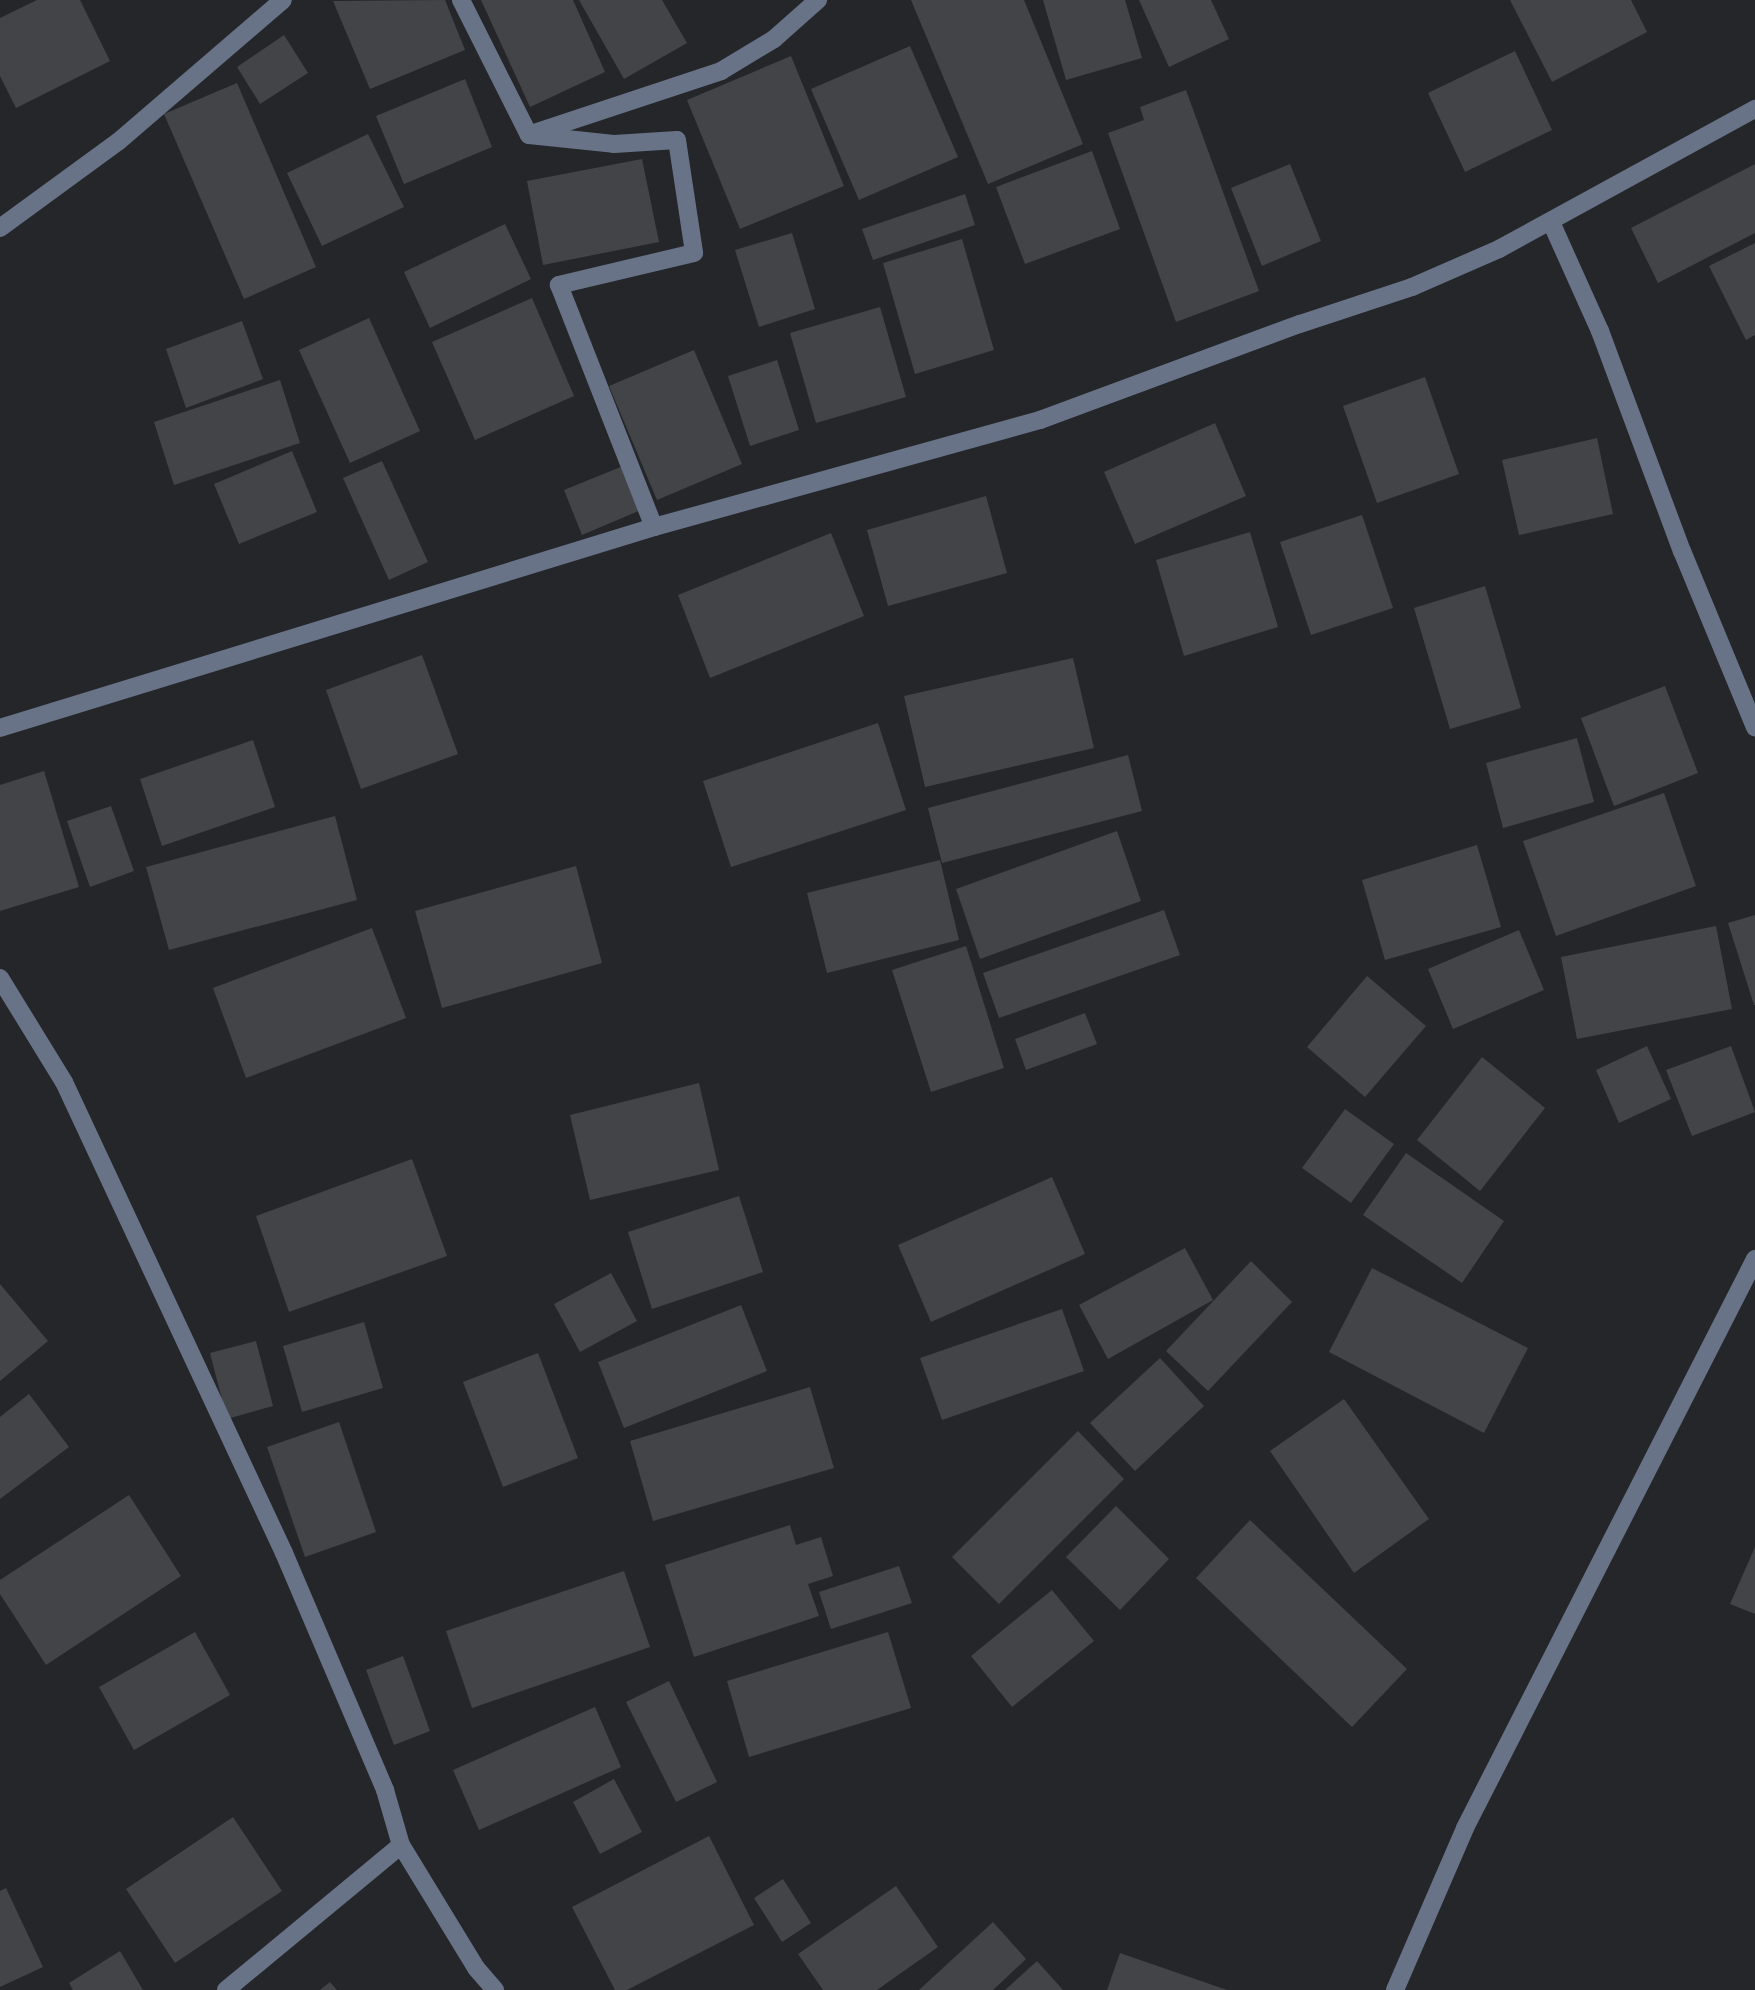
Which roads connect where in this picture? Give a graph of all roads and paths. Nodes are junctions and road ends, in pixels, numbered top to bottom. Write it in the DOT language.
graph roads {
  1 [pos="283,0"];
  2 [pos="461,0"];
  3 [pos="818,0"];
  4 [pos="1755,109"];
  5 [pos="529,135"];
  6 [pos="1551,222"];
  7 [pos="0,228"];
  8 [pos="654,527"];
  9 [pos="1755,727"];
  10 [pos="0,728"];
  11 [pos="0,978"];
  12 [pos="1755,1259"];
  13 [pos="401,1845"];
  14 [pos="226,1990"];
  15 [pos="495,1990"];
  16 [pos="1395,1990"];
  1 -- 7 [label="street"];
  2 -- 5 [label="street"];
  3 -- 5 [label="street"];
  4 -- 6 [label="street"];
  5 -- 8 [label="street"];
  6 -- 8 [label="street"];
  6 -- 9 [label="street"];
  8 -- 10 [label="street"];
  11 -- 13 [label="street"];
  12 -- 16 [label="street"];
  13 -- 14 [label="street"];
  13 -- 15 [label="street"];
}
